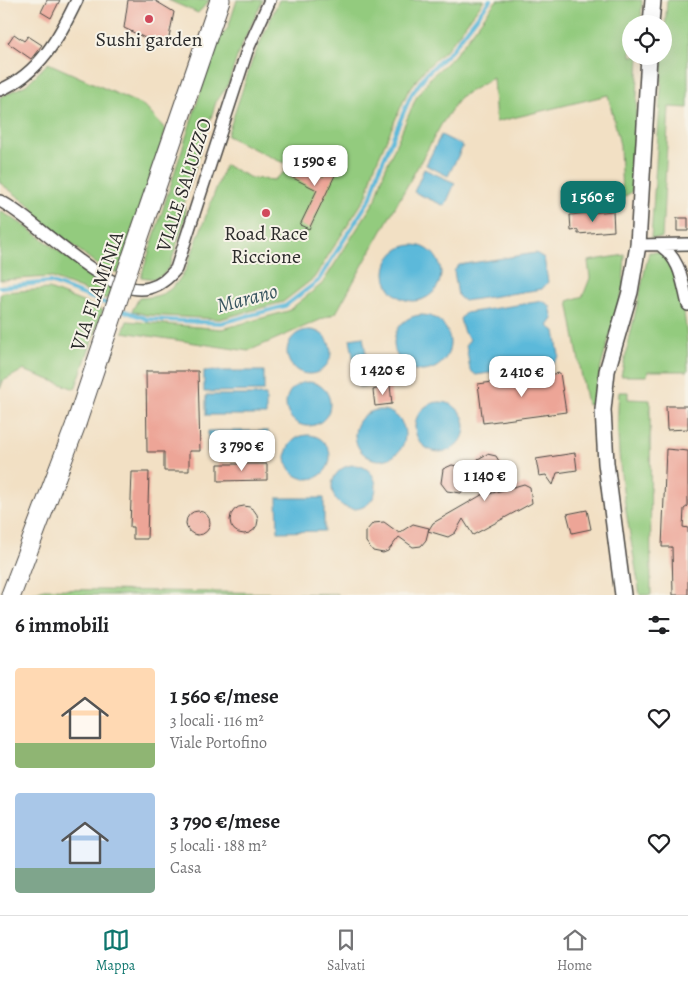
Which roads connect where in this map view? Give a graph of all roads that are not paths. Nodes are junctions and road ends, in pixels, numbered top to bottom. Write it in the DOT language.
graph roads {
  1 [pos="77,0"];
  2 [pos="220,0"];
  3 [pos="270,0"];
  4 [pos="652,0"];
  5 [pos="651,15"];
  6 [pos="648,65"];
  7 [pos="0,90"];
  8 [pos="0,201"];
  9 [pos="688,244"];
  10 [pos="638,245"];
  11 [pos="660,245"];
  12 [pos="688,305"];
  13 [pos="11,595"];
  14 [pos="623,595"];
  1 -- 7 [label="street"];
  2 -- 13 [label="main road, VIA FLAMINIA, bridge"];
  3 -- 8 [label="street, VIALE SALUZZO"];
  4 -- 5 [label="street"];
  6 -- 10 [label="street"];
  9 -- 11 [label="street"];
  10 -- 11 [label="street"];
  10 -- 14 [label="street"];
  11 -- 12 [label="street"];
}
